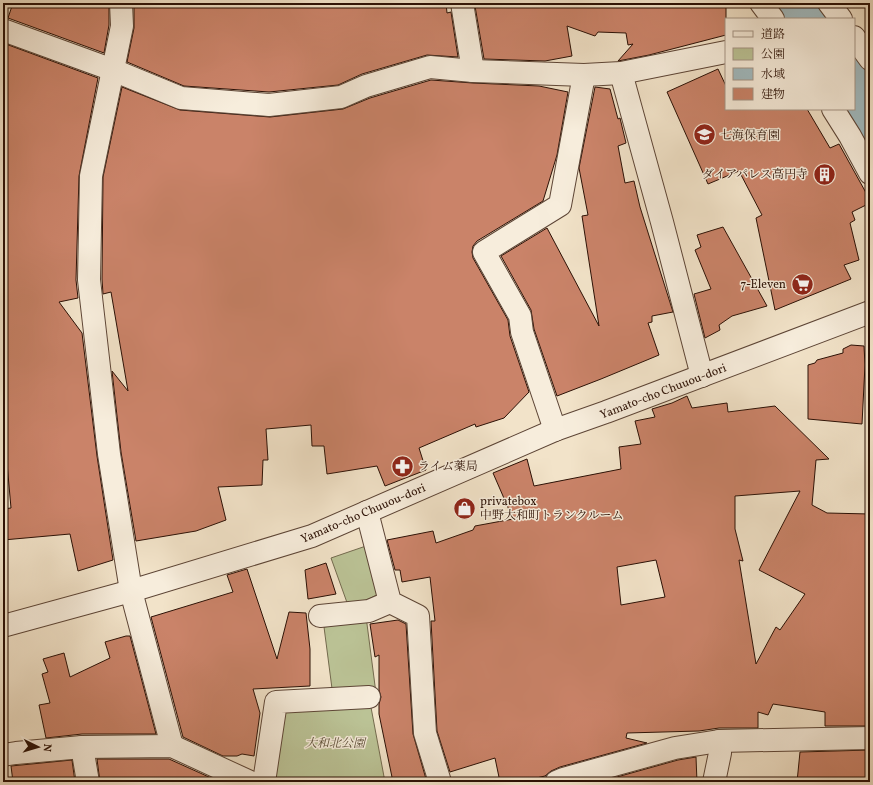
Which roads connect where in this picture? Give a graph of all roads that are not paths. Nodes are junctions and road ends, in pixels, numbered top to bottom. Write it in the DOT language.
graph roads {
  1 [pos="121,3"];
  2 [pos="462,3"];
  3 [pos="761,3"];
  4 [pos="829,3"];
  5 [pos="772,18"];
  6 [pos="840,18"];
  7 [pos="3,30"];
  8 [pos="855,38"];
  9 [pos="725,52"];
  10 [pos="870,58"];
  11 [pos="113,70"];
  12 [pos="473,70"];
  13 [pos="621,72"];
  14 [pos="584,76"];
  15 [pos="834,110"];
  16 [pos="870,173"];
  17 [pos="870,312"];
  18 [pos="702,376"];
  19 [pos="555,430"];
  20 [pos="367,512"];
  21 [pos="131,591"];
  22 [pos="390,602"];
  23 [pos="320,616"];
  24 [pos="3,626"];
  25 [pos="369,697"];
  26 [pos="870,738"];
  27 [pos="719,741"];
  28 [pos="172,746"];
  29 [pos="82,747"];
  30 [pos="3,755"];
  31 [pos="88,782"];
  32 [pos="250,782"];
  33 [pos="264,782"];
  34 [pos="440,782"];
  35 [pos="556,782"];
  36 [pos="714,782"];
  1 -- 11 [label="street"];
  2 -- 12 [label="street"];
  3 -- 5 [label="street"];
  4 -- 6 [label="street"];
  7 -- 11 [label="street"];
  8 -- 10 [label="street"];
  9 -- 13 [label="street"];
  11 -- 12 [label="street"];
  11 -- 21 [label="street"];
  12 -- 14 [label="street"];
  13 -- 14 [label="street"];
  13 -- 18 [label="street"];
  14 -- 19 [label="street"];
  15 -- 16 [label="street"];
  17 -- 18 [label="street, Yamato-cho Chuuou-dori"];
  18 -- 19 [label="street, Yamato-cho Chuuou-dori"];
  19 -- 20 [label="street, Yamato-cho Chuuou-dori"];
  20 -- 21 [label="street, Yamato-cho Chuuou-dori"];
  20 -- 22 [label="street"];
  21 -- 24 [label="street, Yamato-cho Chuuou-dori"];
  21 -- 28 [label="street"];
  22 -- 23 [label="street"];
  22 -- 34 [label="street"];
  25 -- 33 [label="street"];
  26 -- 27 [label="street"];
  27 -- 35 [label="street"];
  27 -- 36 [label="street"];
  28 -- 29 [label="street"];
  28 -- 32 [label="street"];
  29 -- 30 [label="street"];
  29 -- 31 [label="street"];
}
